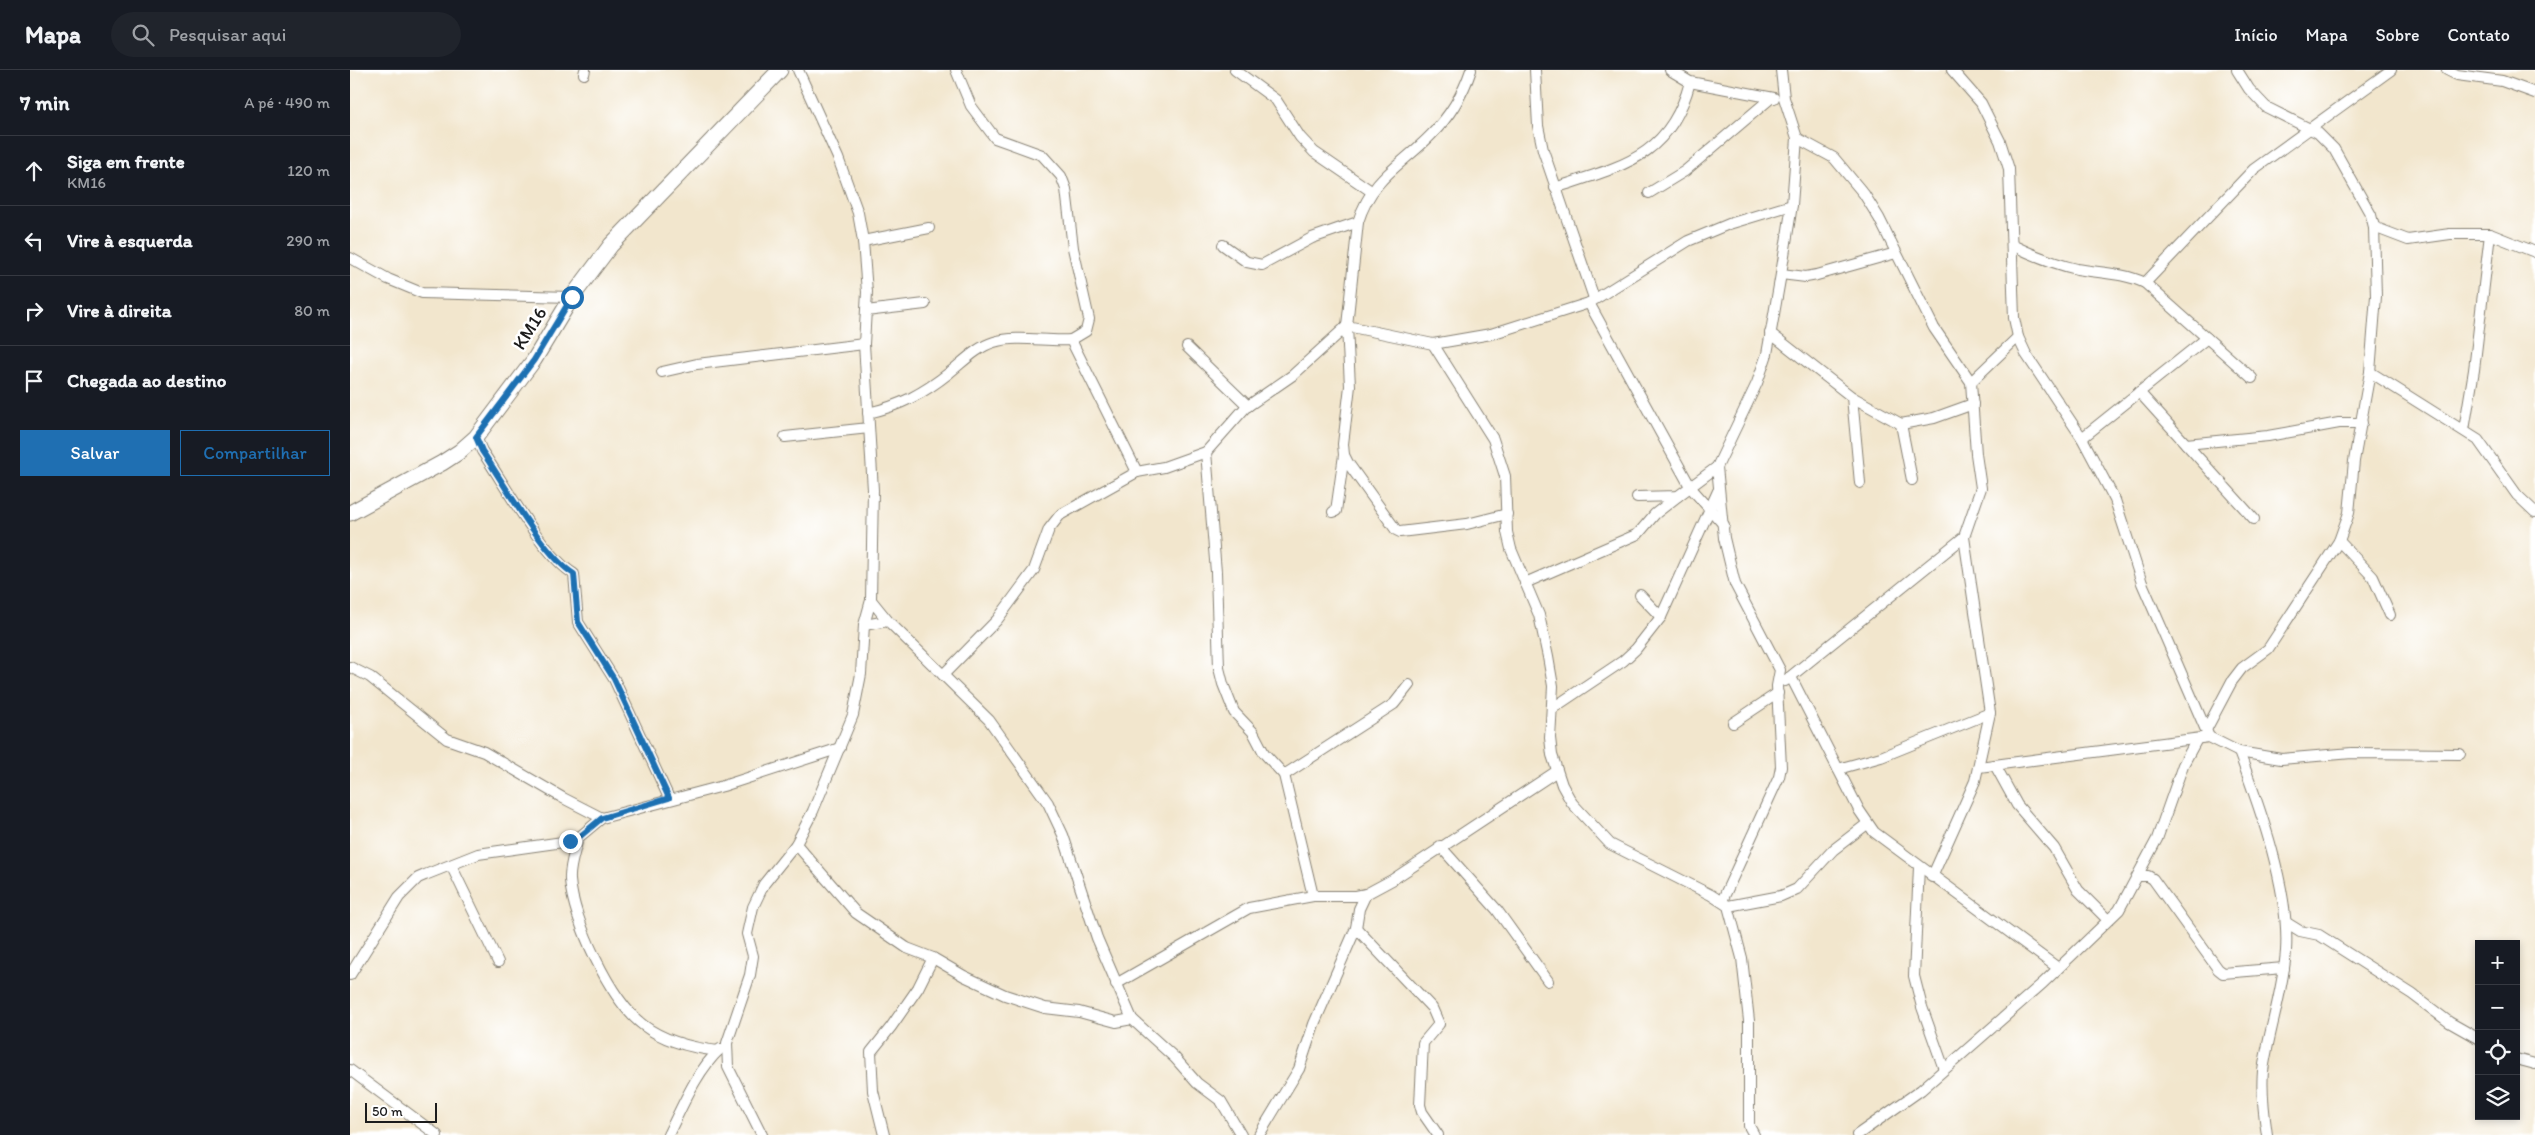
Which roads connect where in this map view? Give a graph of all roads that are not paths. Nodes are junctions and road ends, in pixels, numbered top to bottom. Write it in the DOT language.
graph roads {
  1 [pos="780,70"];
  2 [pos="798,70"];
  3 [pos="956,70"];
  4 [pos="1235,70"];
  5 [pos="1471,70"];
  6 [pos="1534,70"];
  7 [pos="1670,70"];
  8 [pos="1781,70"];
  9 [pos="1952,70"];
  10 [pos="2237,70"];
  11 [pos="2391,70"];
  12 [pos="2447,70"];
  13 [pos="1690,82"];
  14 [pos="2535,93"];
  15 [pos="1772,98"];
  16 [pos="1784,98"];
  17 [pos="2309,128"];
  18 [pos="1797,138"];
  19 [pos="1555,188"];
  20 [pos="1371,191"];
  21 [pos="1648,194"];
  22 [pos="1792,205"];
  23 [pos="1358,222"];
  24 [pos="2374,227"];
  25 [pos="928,228"];
  26 [pos="2490,234"];
  27 [pos="863,241"];
  28 [pos="1223,245"];
  29 [pos="2012,245"];
  30 [pos="2535,252"];
  31 [pos="1896,253"];
  32 [pos="350,258"];
  33 [pos="1781,274"];
  34 [pos="2145,283"];
  35 [pos="572,297"];
  36 [pos="1591,300"];
  37 [pos="925,304"];
  38 [pos="866,311"];
  39 [pos="1347,326"];
  40 [pos="1770,333"];
  41 [pos="2018,337"];
  42 [pos="2207,338"];
  43 [pos="1071,340"];
  44 [pos="864,344"];
  45 [pos="1433,344"];
  46 [pos="1187,348"];
  47 [pos="662,372"];
  48 [pos="2370,372"];
  49 [pos="2252,378"];
  50 [pos="1971,382"];
  51 [pos="2139,392"];
  52 [pos="1852,397"];
  53 [pos="1973,404"];
  54 [pos="1248,406"];
  55 [pos="868,414"];
  56 [pos="2362,423"];
  57 [pos="1901,424"];
  58 [pos="869,428"];
  59 [pos="2464,430"];
  60 [pos="476,437"];
  61 [pos="785,437"];
  62 [pos="2082,438"];
  63 [pos="2186,444"];
  64 [pos="1206,452"];
  65 [pos="1344,455"];
  66 [pos="1717,467"];
  67 [pos="1137,472"];
  68 [pos="1912,480"];
  69 [pos="1860,484"];
  70 [pos="1691,488"];
  71 [pos="1718,490"];
  72 [pos="1678,496"];
  73 [pos="1637,497"];
  74 [pos="1710,510"];
  75 [pos="1332,512"];
  76 [pos="2535,512"];
  77 [pos="350,513"];
  78 [pos="1507,514"];
  79 [pos="2254,520"];
  80 [pos="1724,524"];
  81 [pos="1964,537"];
  82 [pos="2339,541"];
  83 [pos="1525,583"];
  84 [pos="1640,595"];
  85 [pos="870,600"];
  86 [pos="2390,615"];
  87 [pos="1661,617"];
  88 [pos="888,621"];
  89 [pos="864,625"];
  90 [pos="350,667"];
  91 [pos="943,675"];
  92 [pos="1791,677"];
  93 [pos="1409,685"];
  94 [pos="1778,689"];
  95 [pos="1553,708"];
  96 [pos="1990,713"];
  97 [pos="1733,723"];
  98 [pos="2207,734"];
  99 [pos="2197,739"];
  100 [pos="840,748"];
  101 [pos="2238,752"];
  102 [pos="2460,754"];
  103 [pos="1995,765"];
  104 [pos="1979,768"];
  105 [pos="1838,769"];
  106 [pos="1557,771"];
  107 [pos="1284,775"];
  108 [pos="669,798"];
  109 [pos="583,810"];
  110 [pos="602,818"];
  111 [pos="1867,824"];
  112 [pos="590,828"];
  113 [pos="578,838"];
  114 [pos="796,844"];
  115 [pos="1440,846"];
  116 [pos="451,865"];
  117 [pos="1919,867"];
  118 [pos="2138,876"];
  119 [pos="1932,877"];
  120 [pos="1366,894"];
  121 [pos="1313,896"];
  122 [pos="1725,904"];
  123 [pos="2108,920"];
  124 [pos="2287,923"];
  125 [pos="1356,928"];
  126 [pos="933,958"];
  127 [pos="498,962"];
  128 [pos="2058,968"];
  129 [pos="2284,968"];
  130 [pos="350,975"];
  131 [pos="1548,980"];
  132 [pos="1116,984"];
  133 [pos="1132,1019"];
  134 [pos="2475,1037"];
  135 [pos="727,1043"];
  136 [pos="718,1051"];
  137 [pos="2520,1060"];
  138 [pos="2535,1064"];
  139 [pos="1944,1069"];
  140 [pos="350,1070"];
  141 [pos="1749,1132"];
  142 [pos="437,1135"];
  143 [pos="668,1135"];
  144 [pos="762,1135"];
  145 [pos="884,1135"];
  146 [pos="1241,1135"];
  147 [pos="1259,1135"];
  148 [pos="1438,1135"];
  149 [pos="1857,1135"];
  150 [pos="2267,1135"];
  1 -- 35 [label="street, KM16"];
  2 -- 27 [label="street"];
  3 -- 43 [label="street"];
  4 -- 20 [label="street"];
  5 -- 20 [label="street"];
  6 -- 19 [label="street"];
  7 -- 13 [label="street"];
  8 -- 16 [label="street"];
  9 -- 29 [label="street"];
  10 -- 17 [label="street"];
  11 -- 17 [label="street"];
  12 -- 14 [label="street"];
  13 -- 15 [label="street"];
  13 -- 19 [label="street"];
  15 -- 16 [label="street"];
  15 -- 21 [label="street"];
  16 -- 18 [label="street"];
  17 -- 24 [label="street"];
  17 -- 34 [label="street"];
  18 -- 22 [label="street"];
  18 -- 31 [label="street"];
  19 -- 36 [label="street"];
  20 -- 23 [label="street"];
  22 -- 33 [label="street"];
  22 -- 36 [label="street"];
  23 -- 28 [label="street"];
  23 -- 39 [label="street"];
  24 -- 26 [label="street"];
  24 -- 48 [label="street"];
  25 -- 27 [label="street"];
  26 -- 30 [label="street"];
  26 -- 59 [label="street"];
  27 -- 38 [label="street"];
  29 -- 34 [label="street"];
  29 -- 41 [label="street"];
  31 -- 33 [label="street"];
  31 -- 50 [label="street"];
  32 -- 35 [label="street"];
  33 -- 40 [label="street"];
  34 -- 42 [label="street"];
  35 -- 60 [label="street, KM16"];
  36 -- 45 [label="street"];
  36 -- 70 [label="street"];
  37 -- 38 [label="street"];
  38 -- 44 [label="street"];
  39 -- 45 [label="street"];
  39 -- 54 [label="street"];
  39 -- 65 [label="street"];
  40 -- 52 [label="street"];
  40 -- 66 [label="street"];
  41 -- 50 [label="street"];
  41 -- 62 [label="street"];
  42 -- 49 [label="street"];
  42 -- 51 [label="street"];
  43 -- 55 [label="street"];
  43 -- 67 [label="street"];
  44 -- 47 [label="street"];
  44 -- 55 [label="street"];
  45 -- 78 [label="street"];
  46 -- 54 [label="street"];
  48 -- 56 [label="street"];
  48 -- 59 [label="street"];
  50 -- 53 [label="street"];
  51 -- 62 [label="street"];
  51 -- 63 [label="street"];
  52 -- 57 [label="street"];
  52 -- 69 [label="street"];
  53 -- 57 [label="street"];
  53 -- 81 [label="street"];
  54 -- 64 [label="street"];
  55 -- 58 [label="street"];
  56 -- 63 [label="street"];
  56 -- 82 [label="street"];
  57 -- 68 [label="street"];
  58 -- 61 [label="street"];
  58 -- 85 [label="street"];
  59 -- 76 [label="street"];
  60 -- 77 [label="street, KM16"];
  60 -- 108 [label="street"];
  62 -- 98 [label="street"];
  63 -- 79 [label="street"];
  64 -- 67 [label="street"];
  64 -- 107 [label="street"];
  65 -- 75 [label="street"];
  65 -- 78 [label="street"];
  66 -- 70 [label="street"];
  66 -- 71 [label="street"];
  67 -- 91 [label="street"];
  70 -- 72 [label="street"];
  70 -- 74 [label="street"];
  71 -- 74 [label="street"];
  71 -- 80 [label="street"];
  72 -- 73 [label="street"];
  72 -- 83 [label="street"];
  74 -- 80 [label="street"];
  74 -- 87 [label="street"];
  78 -- 83 [label="street"];
  80 -- 94 [label="street"];
  81 -- 92 [label="street"];
  81 -- 96 [label="street"];
  82 -- 86 [label="street"];
  82 -- 98 [label="street"];
  83 -- 95 [label="street"];
  84 -- 87 [label="street"];
  85 -- 88 [label="street"];
  85 -- 89 [label="street"];
  87 -- 95 [label="street"];
  88 -- 89 [label="street"];
  88 -- 91 [label="street"];
  89 -- 100 [label="street"];
  90 -- 109 [label="street"];
  91 -- 132 [label="street"];
  92 -- 94 [label="street"];
  92 -- 105 [label="street"];
  93 -- 107 [label="street"];
  94 -- 97 [label="street"];
  94 -- 122 [label="street"];
  95 -- 106 [label="street"];
  96 -- 104 [label="street"];
  96 -- 105 [label="street"];
  98 -- 99 [label="street"];
  98 -- 101 [label="street"];
  99 -- 103 [label="street"];
  99 -- 118 [label="street"];
  100 -- 108 [label="street"];
  100 -- 114 [label="street"];
  101 -- 102 [label="street"];
  101 -- 124 [label="street"];
  103 -- 104 [label="street"];
  103 -- 123 [label="street"];
  104 -- 119 [label="street"];
  105 -- 111 [label="street"];
  106 -- 115 [label="street"];
  106 -- 122 [label="street"];
  107 -- 121 [label="street"];
  108 -- 110 [label="street"];
  109 -- 110 [label="street"];
  109 -- 112 [label="street"];
  110 -- 112 [label="street"];
  111 -- 117 [label="street"];
  111 -- 122 [label="street"];
  112 -- 113 [label="street"];
  113 -- 116 [label="street"];
  113 -- 136 [label="street"];
  114 -- 126 [label="street"];
  114 -- 135 [label="street"];
  115 -- 120 [label="street"];
  115 -- 131 [label="street"];
  116 -- 127 [label="street"];
  116 -- 130 [label="street"];
  117 -- 119 [label="street"];
  117 -- 139 [label="street"];
  118 -- 123 [label="street"];
  118 -- 129 [label="street"];
  119 -- 128 [label="street"];
  120 -- 121 [label="street"];
  120 -- 125 [label="street"];
  121 -- 132 [label="street"];
  122 -- 141 [label="street"];
  123 -- 128 [label="street"];
  124 -- 129 [label="street"];
  124 -- 134 [label="street"];
  125 -- 147 [label="street"];
  125 -- 148 [label="street"];
  126 -- 133 [label="street"];
  126 -- 145 [label="street"];
  128 -- 139 [label="street"];
  129 -- 150 [label="street"];
  132 -- 133 [label="street"];
  133 -- 146 [label="street"];
  135 -- 136 [label="street"];
  135 -- 144 [label="street"];
  136 -- 143 [label="street"];
  137 -- 138 [label="street"];
  139 -- 149 [label="street"];
  140 -- 142 [label="street"];
}
